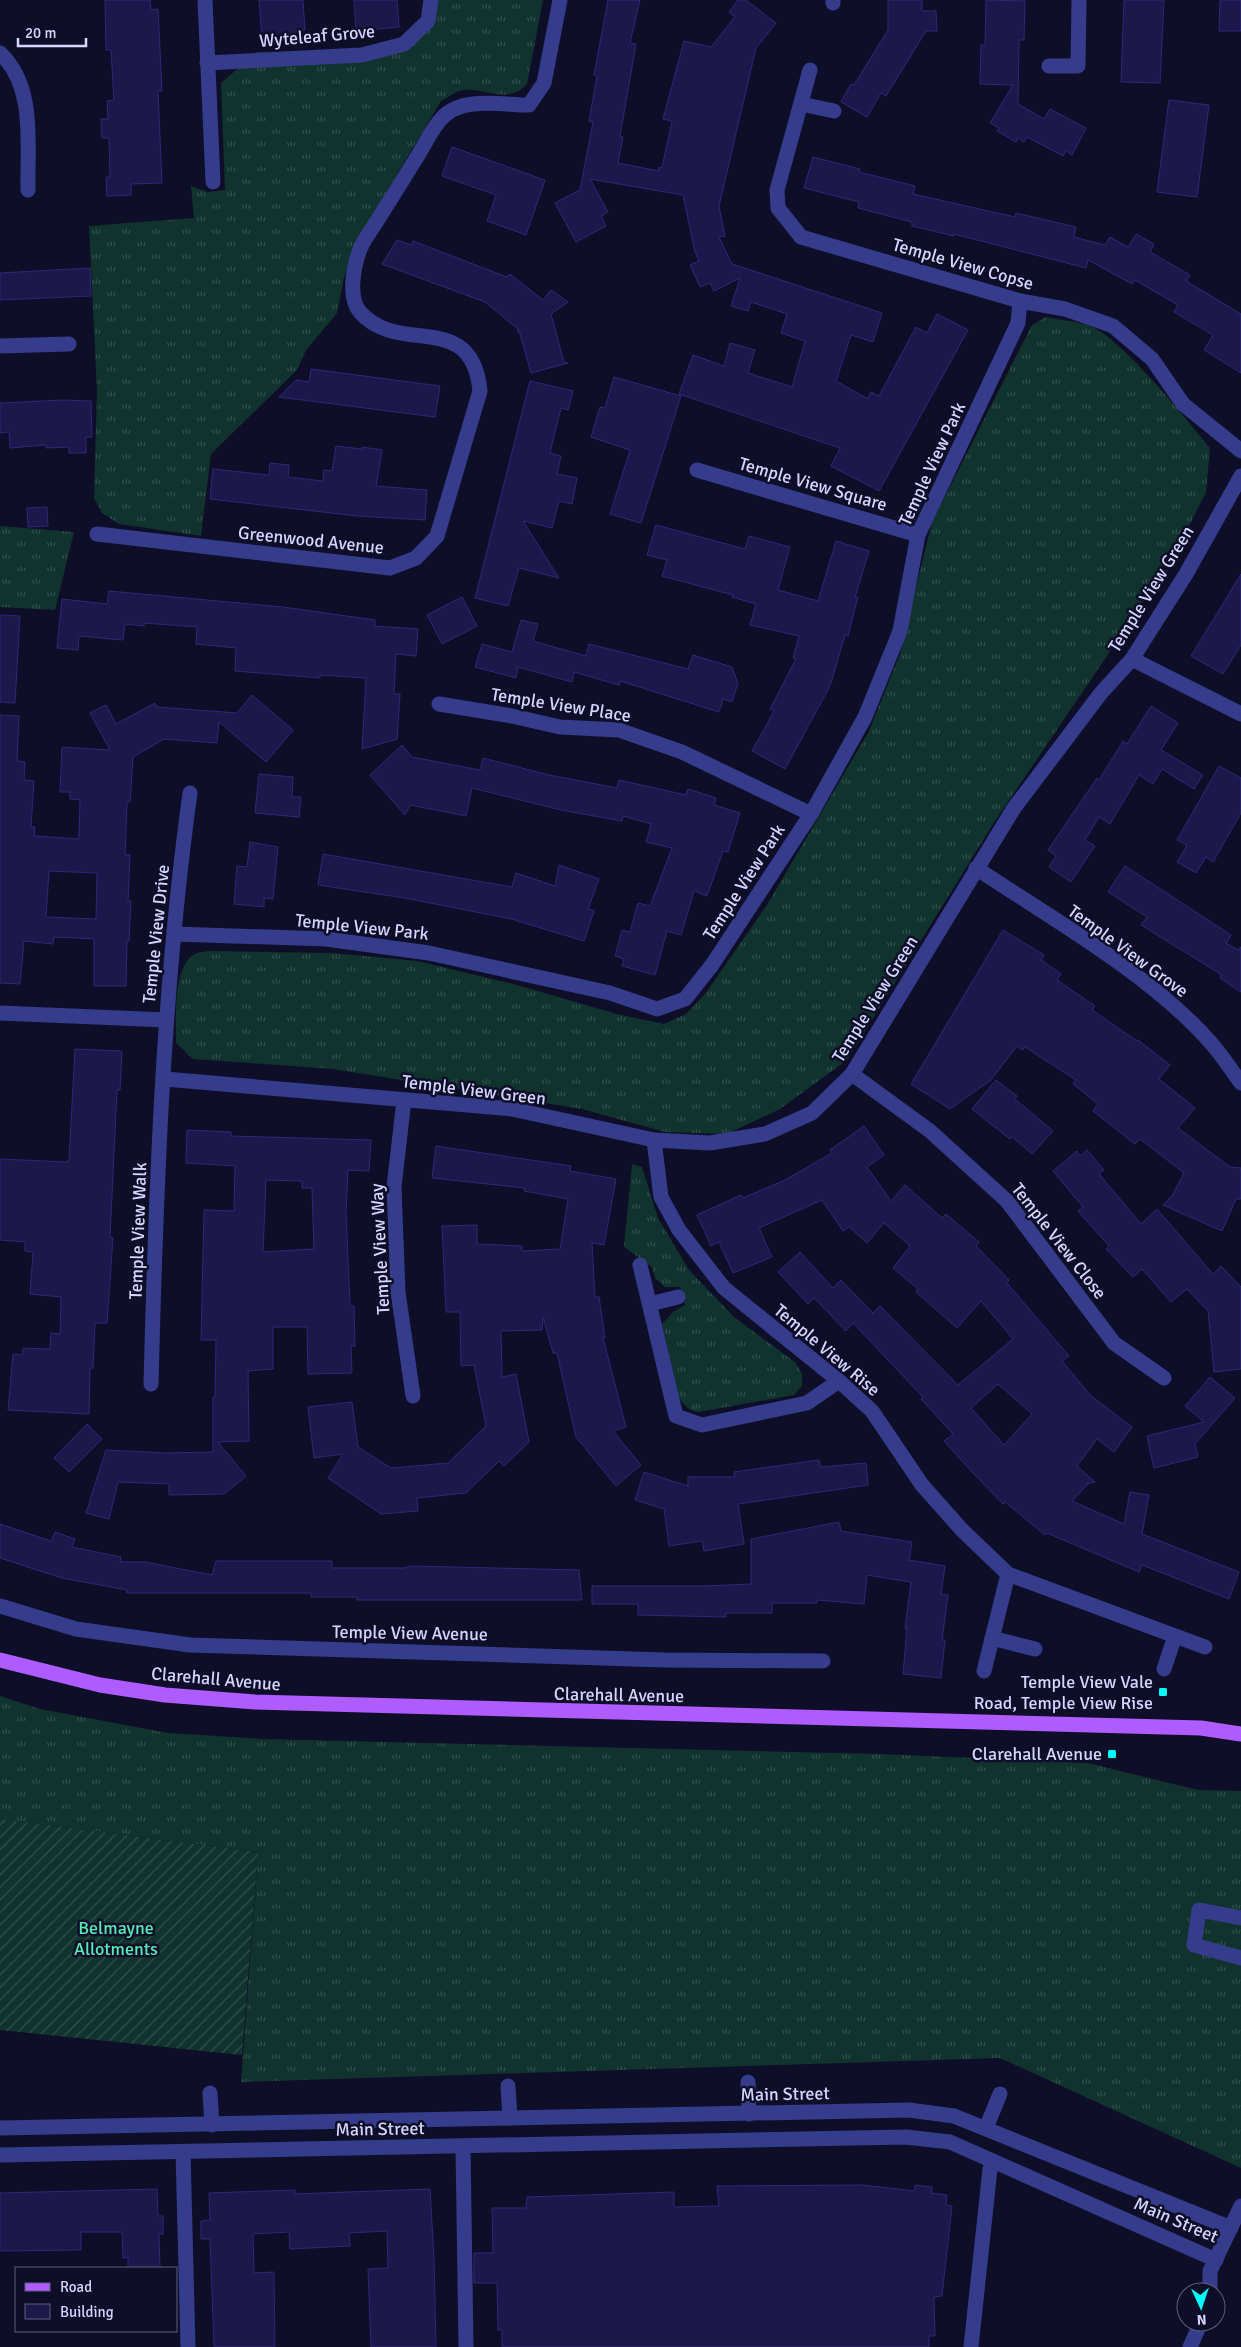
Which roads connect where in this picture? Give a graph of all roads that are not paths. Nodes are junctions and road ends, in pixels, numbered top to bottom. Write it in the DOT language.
graph roads {
  1 [pos="205,0"];
  2 [pos="431,0"];
  3 [pos="560,0"];
  4 [pos="1079,0"];
  5 [pos="0,53"];
  6 [pos="207,63"];
  7 [pos="1049,66"];
  8 [pos="810,70"];
  9 [pos="801,104"];
  10 [pos="834,110"];
  11 [pos="213,182"];
  12 [pos="28,190"];
  13 [pos="1020,301"];
  14 [pos="69,344"];
  15 [pos="0,346"];
  16 [pos="1241,451"];
  17 [pos="697,470"];
  18 [pos="1241,476"];
  19 [pos="97,534"];
  20 [pos="918,535"];
  21 [pos="1132,659"];
  22 [pos="439,704"];
  23 [pos="1241,714"];
  24 [pos="190,793"];
  25 [pos="811,814"];
  26 [pos="976,868"];
  27 [pos="175,934"];
  28 [pos="0,1012"];
  29 [pos="166,1020"];
  30 [pos="852,1074"];
  31 [pos="165,1079"];
  32 [pos="1241,1083"];
  33 [pos="404,1100"];
  34 [pos="654,1140"];
  35 [pos="640,1265"];
  36 [pos="678,1297"];
  37 [pos="650,1304"];
  38 [pos="1164,1378"];
  39 [pos="839,1381"];
  40 [pos="151,1384"];
  41 [pos="413,1396"];
  42 [pos="1008,1574"];
  43 [pos="0,1606"];
  44 [pos="1175,1636"];
  45 [pos="992,1638"];
  46 [pos="1205,1647"];
  47 [pos="1035,1649"];
  48 [pos="0,1660"];
  49 [pos="823,1661"];
  50 [pos="1164,1669"];
  51 [pos="984,1671"];
  52 [pos="1241,1734"];
  53 [pos="1241,1918"];
  54 [pos="1241,1958"];
  55 [pos="748,2082"];
  56 [pos="508,2086"];
  57 [pos="210,2093"];
  58 [pos="1000,2094"];
  59 [pos="749,2114"];
  60 [pos="510,2118"];
  61 [pos="212,2125"];
  62 [pos="0,2128"];
  63 [pos="986,2128"];
  64 [pos="463,2146"];
  65 [pos="183,2152"];
  66 [pos="0,2155"];
  67 [pos="993,2161"];
  68 [pos="1241,2206"];
  69 [pos="1231,2228"];
  70 [pos="1216,2260"];
  71 [pos="1210,2282"];
  72 [pos="1197,2332"];
  73 [pos="188,2347"];
  74 [pos="466,2347"];
  75 [pos="971,2347"];
  76 [pos="1190,2347"];
  1 -- 6 [label="street"];
  2 -- 6 [label="street, Wyteleaf Grove"];
  3 -- 19 [label="street, Greenwood Avenue"];
  4 -- 7 [label="street"];
  5 -- 12 [label="street"];
  6 -- 11 [label="street"];
  8 -- 9 [label="street, Temple View Copse"];
  9 -- 10 [label="street"];
  9 -- 13 [label="street, Temple View Copse"];
  13 -- 16 [label="street, Temple View Copse"];
  13 -- 20 [label="street, Temple View Park"];
  14 -- 15 [label="street"];
  17 -- 20 [label="street, Temple View Square"];
  18 -- 21 [label="street, Temple View Green"];
  20 -- 25 [label="street, Temple View Park"];
  21 -- 23 [label="street"];
  21 -- 26 [label="street, Temple View Green"];
  22 -- 25 [label="street, Temple View Place"];
  24 -- 27 [label="street, Temple View Drive"];
  25 -- 27 [label="street, Temple View Park"];
  26 -- 30 [label="street, Temple View Green"];
  26 -- 32 [label="street, Temple View Grove"];
  27 -- 29 [label="street, Temple View Drive"];
  28 -- 29 [label="street"];
  29 -- 31 [label="street, Temple View Drive"];
  30 -- 34 [label="street, Temple View Green"];
  30 -- 38 [label="street, Temple View Close"];
  31 -- 33 [label="street, Temple View Green"];
  31 -- 40 [label="street, Temple View Walk"];
  33 -- 34 [label="street, Temple View Green"];
  33 -- 41 [label="street, Temple View Way"];
  34 -- 39 [label="street, Temple View Rise"];
  35 -- 37 [label="street"];
  36 -- 37 [label="street"];
  37 -- 39 [label="street"];
  39 -- 42 [label="street, Temple View Rise"];
  42 -- 44 [label="street, Temple View Rise"];
  42 -- 45 [label="street"];
  43 -- 49 [label="street, Temple View Avenue"];
  44 -- 46 [label="street, Temple View Rise"];
  44 -- 50 [label="street"];
  45 -- 47 [label="street"];
  45 -- 51 [label="street"];
  48 -- 52 [label="main road, Clarehall Avenue"];
  53 -- 54 [label="street"];
  55 -- 59 [label="street"];
  56 -- 60 [label="street"];
  57 -- 61 [label="street"];
  58 -- 63 [label="street"];
  59 -- 60 [label="street, Main Street"];
  59 -- 63 [label="street, Main Street"];
  60 -- 61 [label="street, Main Street"];
  61 -- 62 [label="street, Main Street"];
  63 -- 69 [label="street, Main Street"];
  64 -- 65 [label="street, Main Street"];
  64 -- 67 [label="street, Main Street"];
  64 -- 74 [label="street"];
  65 -- 66 [label="street, Main Street"];
  65 -- 73 [label="street"];
  67 -- 70 [label="street, Main Street"];
  67 -- 75 [label="street"];
  68 -- 69 [label="street"];
  69 -- 70 [label="street, Main Street"];
  70 -- 71 [label="street"];
  72 -- 76 [label="street"];
}
